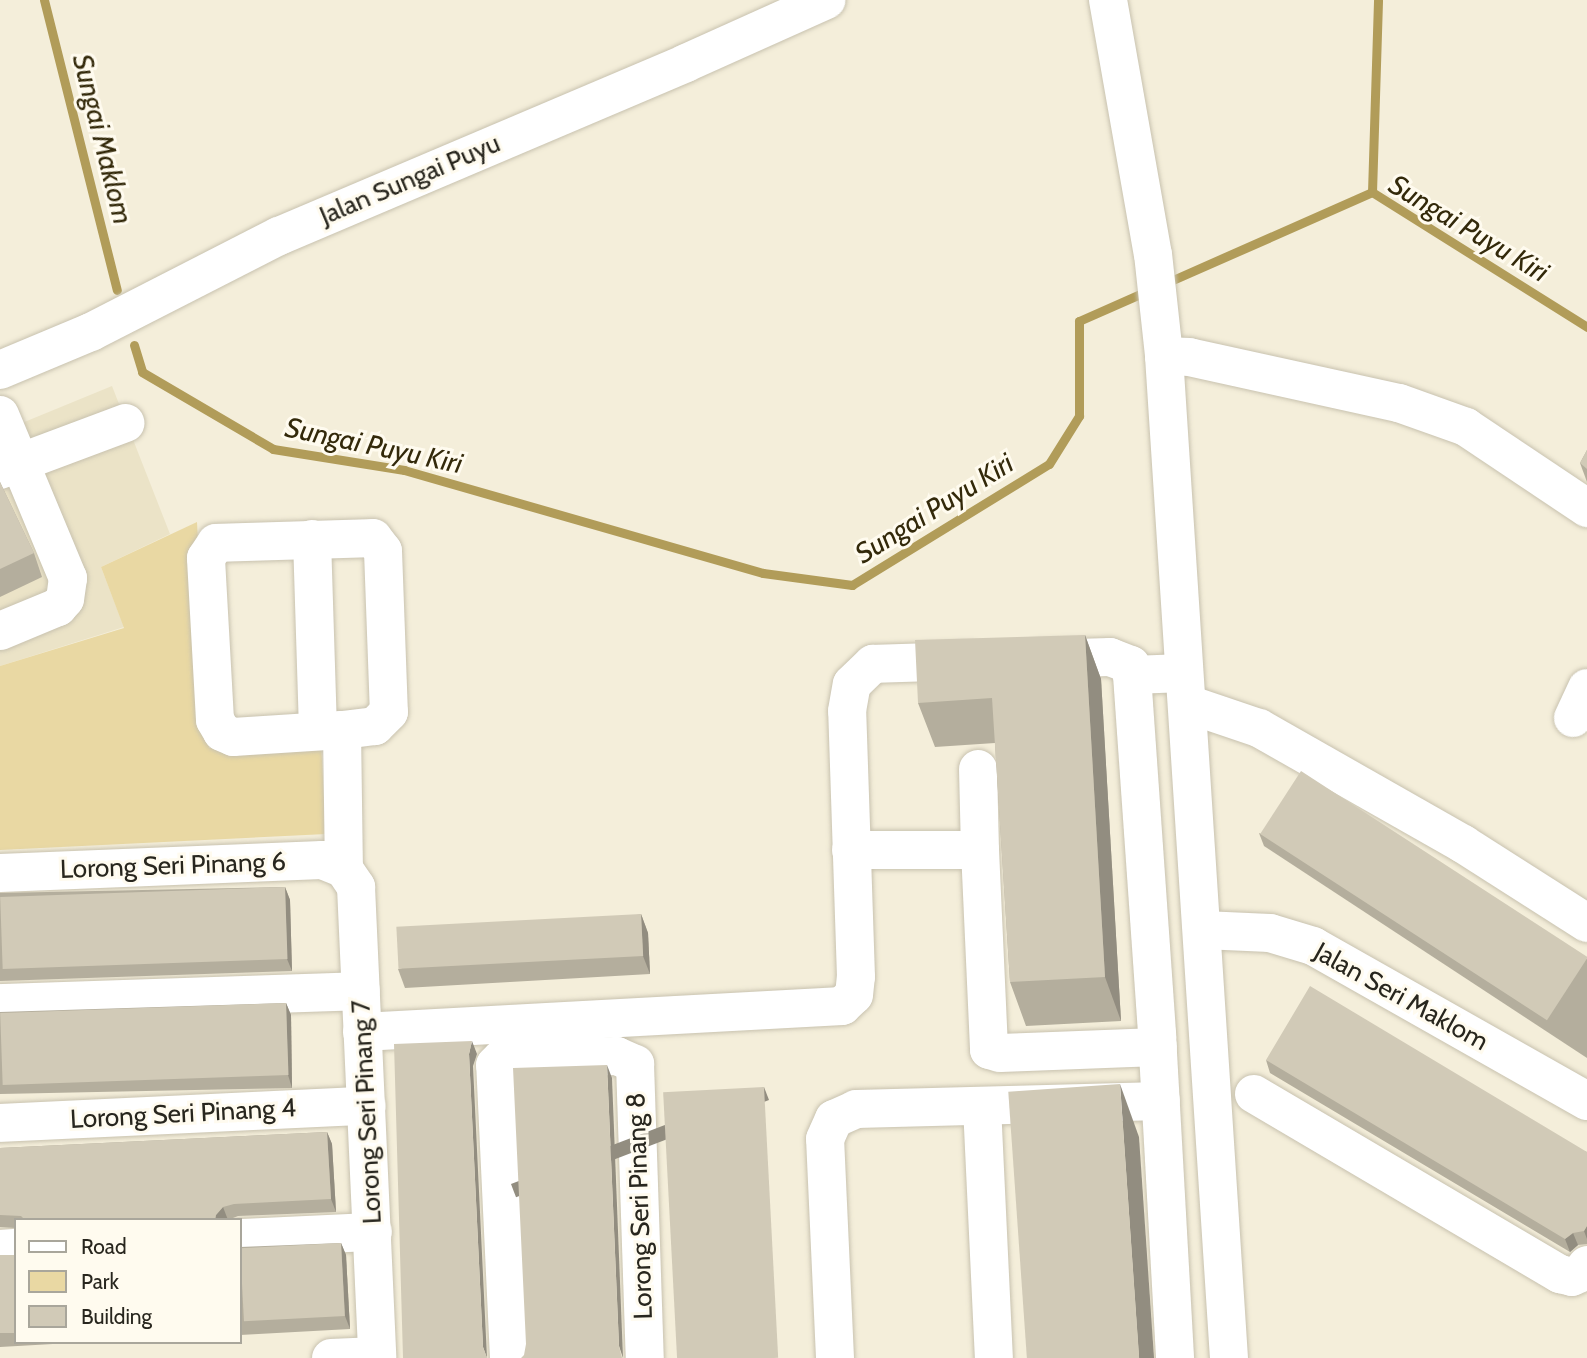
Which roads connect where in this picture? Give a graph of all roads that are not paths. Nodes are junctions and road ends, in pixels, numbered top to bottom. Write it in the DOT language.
graph roads {
  1 [pos="826,0"];
  2 [pos="1108,0"];
  3 [pos="1163,346"];
  4 [pos="0,370"];
  5 [pos="0,415"];
  6 [pos="126,423"];
  7 [pos="9,466"];
  8 [pos="1587,508"];
  9 [pos="312,539"];
  10 [pos="0,631"];
  11 [pos="1132,675"];
  12 [pos="1186,689"];
  13 [pos="330,730"];
  14 [pos="978,769"];
  15 [pos="851,850"];
  16 [pos="980,850"];
  17 [pos="344,869"];
  18 [pos="0,873"];
  19 [pos="1587,923"];
  20 [pos="1203,930"];
  21 [pos="361,990"];
  22 [pos="0,1003"];
  23 [pos="362,1032"];
  24 [pos="1158,1047"];
  25 [pos="1254,1094"];
  26 [pos="1161,1101"];
  27 [pos="1587,1101"];
  28 [pos="367,1106"];
  29 [pos="982,1106"];
  30 [pos="0,1123"];
  31 [pos="373,1232"];
  32 [pos="242,1238"];
  33 [pos="1587,1265"];
  34 [pos="377,1357"];
  35 [pos="331,1358"];
  36 [pos="509,1358"];
  37 [pos="645,1358"];
  38 [pos="835,1358"];
  39 [pos="994,1358"];
  40 [pos="1175,1358"];
  41 [pos="1229,1358"];
  1 -- 4 [label="street, Jalan Sungai Puyu"];
  2 -- 3 [label="street"];
  3 -- 8 [label="street"];
  3 -- 12 [label="street"];
  5 -- 7 [label="street"];
  6 -- 7 [label="street"];
  7 -- 10 [label="street"];
  9 -- 13 [label="street"];
  9 -- 13 [label="street"];
  9 -- 13 [label="street"];
  11 -- 12 [label="street"];
  11 -- 15 [label="street"];
  11 -- 24 [label="street"];
  12 -- 19 [label="street"];
  12 -- 20 [label="street"];
  13 -- 17 [label="street"];
  14 -- 16 [label="street"];
  15 -- 16 [label="street"];
  15 -- 23 [label="street"];
  16 -- 24 [label="street"];
  17 -- 18 [label="street, Lorong Seri Pinang 6"];
  17 -- 21 [label="street, Lorong Seri Pinang 7"];
  20 -- 27 [label="street, Jalan Seri Maklom"];
  20 -- 41 [label="street"];
  21 -- 22 [label="street"];
  21 -- 23 [label="street, Lorong Seri Pinang 7"];
  23 -- 28 [label="street, Lorong Seri Pinang 7"];
  24 -- 26 [label="street"];
  25 -- 33 [label="street"];
  26 -- 29 [label="street"];
  26 -- 40 [label="street"];
  28 -- 30 [label="street, Lorong Seri Pinang 4"];
  28 -- 31 [label="street, Lorong Seri Pinang 7"];
  29 -- 38 [label="street"];
  29 -- 39 [label="street"];
  31 -- 32 [label="street"];
  31 -- 34 [label="street, Lorong Seri Pinang 7"];
  34 -- 35 [label="street"];
  36 -- 37 [label="street, Lorong Seri Pinang 8"];
}
